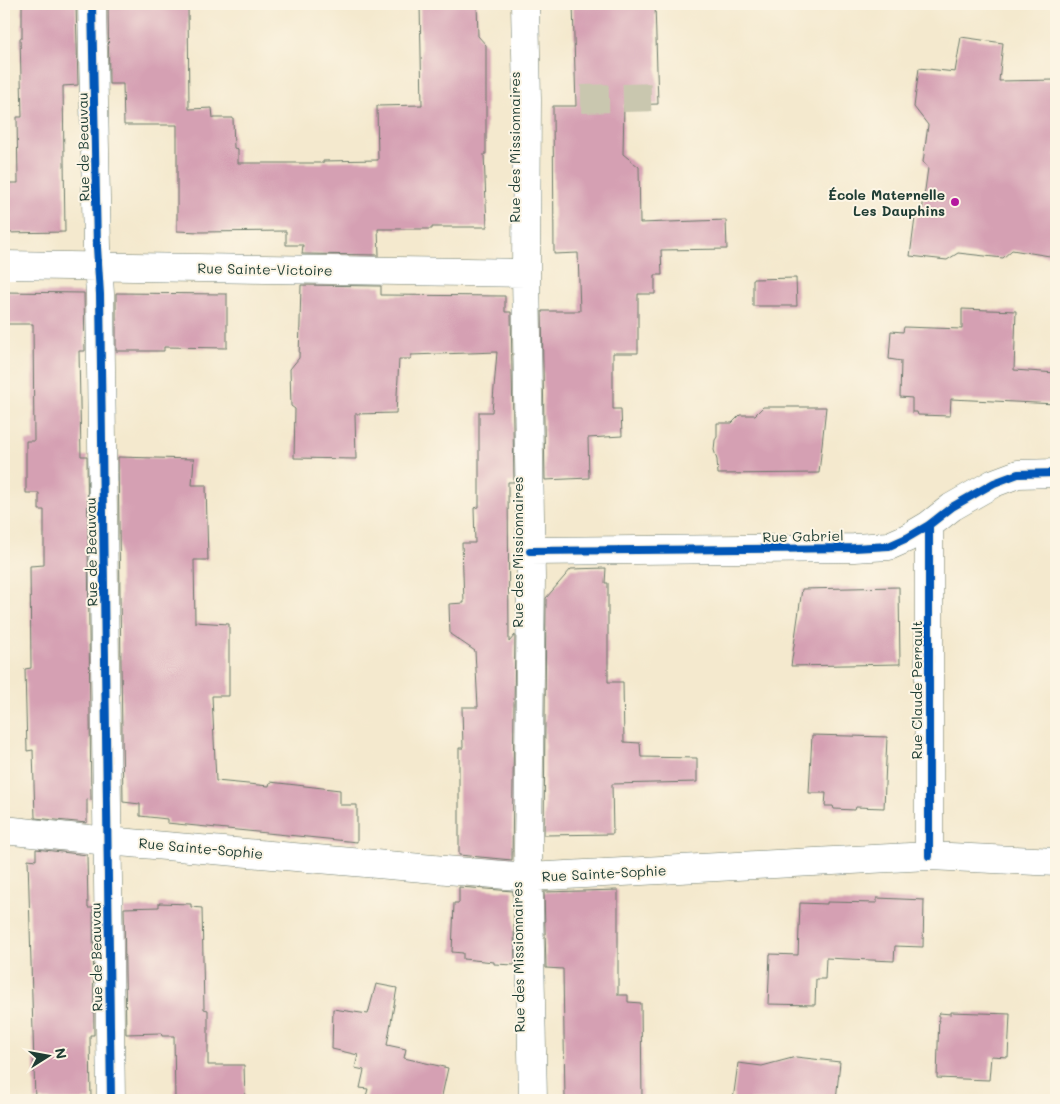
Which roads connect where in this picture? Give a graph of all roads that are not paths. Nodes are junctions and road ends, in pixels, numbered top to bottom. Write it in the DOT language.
graph roads {
  1 [pos="92,4"];
  2 [pos="526,4"];
  3 [pos="4,265"];
  4 [pos="98,267"];
  5 [pos="526,273"];
  6 [pos="1056,473"];
  7 [pos="929,525"];
  8 [pos="530,551"];
  9 [pos="4,830"];
  10 [pos="107,841"];
  11 [pos="929,856"];
  12 [pos="1056,862"];
  13 [pos="528,877"];
  14 [pos="111,1100"];
  15 [pos="533,1100"];
  1 -- 4 [label="street, Rue de Beauvau"];
  2 -- 5 [label="street, Rue des Missionnaires"];
  3 -- 4 [label="street, Rue Sainte-Victoire"];
  4 -- 5 [label="street, Rue Sainte-Victoire"];
  4 -- 10 [label="street, Rue de Beauvau"];
  5 -- 8 [label="street, Rue des Missionnaires"];
  6 -- 7 [label="street, Rue Gabriel"];
  7 -- 8 [label="street, Rue Gabriel"];
  7 -- 11 [label="street, Rue Claude Perrault"];
  8 -- 13 [label="street, Rue des Missionnaires"];
  9 -- 10 [label="street, Rue Sainte-Sophie"];
  10 -- 13 [label="street, Rue Sainte-Sophie"];
  10 -- 14 [label="street, Rue de Beauvau"];
  11 -- 12 [label="street, Rue Sainte-Sophie"];
  11 -- 13 [label="street, Rue Sainte-Sophie"];
  13 -- 15 [label="street, Rue des Missionnaires"];
}
